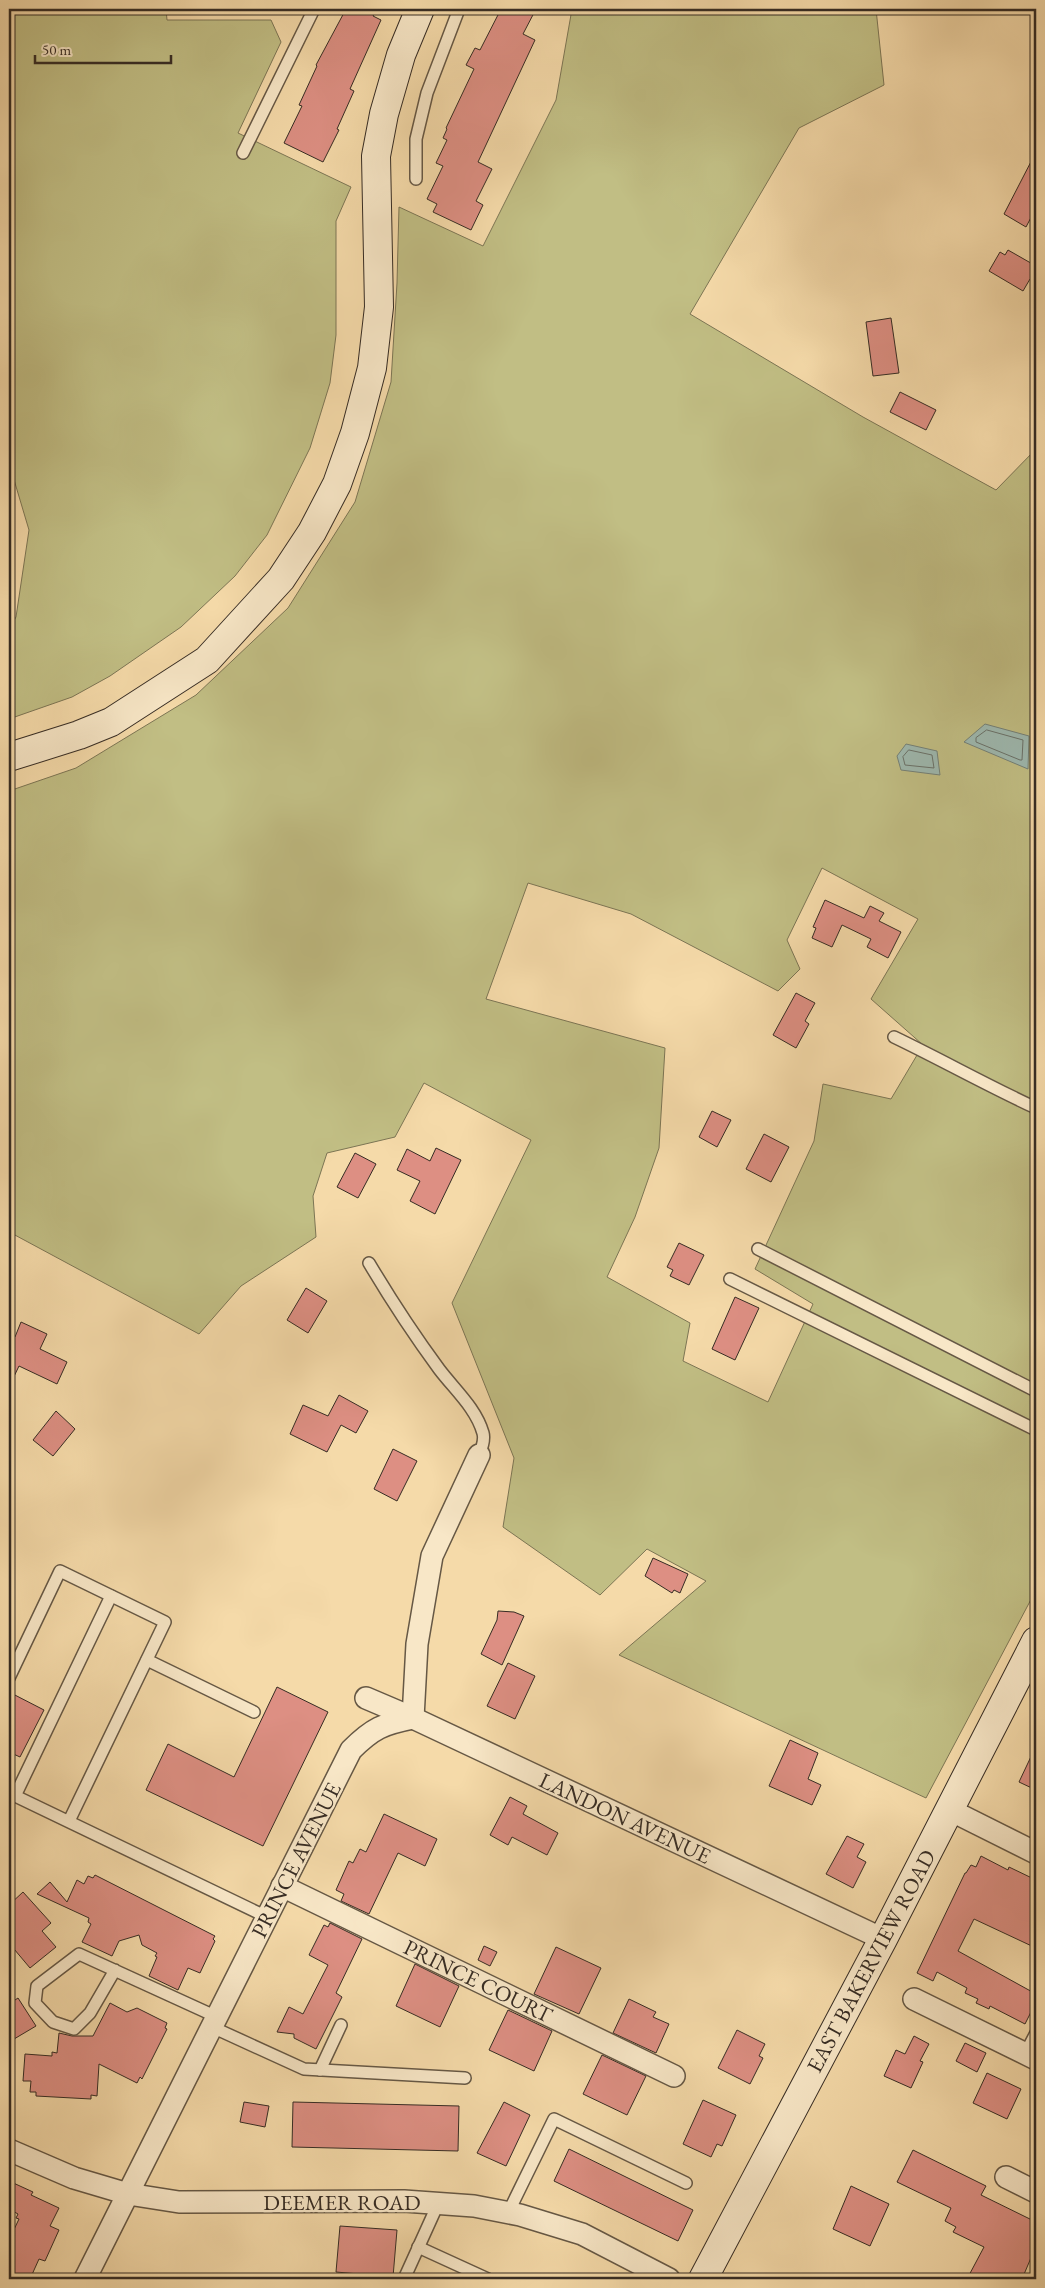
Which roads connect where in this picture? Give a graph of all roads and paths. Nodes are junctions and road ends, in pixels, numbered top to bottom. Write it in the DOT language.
graph roads {
  1 [pos="314,9"];
  2 [pos="420,9"];
  3 [pos="458,9"];
  4 [pos="243,153"];
  5 [pos="416,179"];
  6 [pos="9,757"];
  7 [pos="894,1037"];
  8 [pos="1036,1108"];
  9 [pos="758,1249"];
  10 [pos="369,1263"];
  11 [pos="730,1279"];
  12 [pos="1036,1390"];
  13 [pos="1036,1430"];
  14 [pos="479,1455"];
  15 [pos="111,1596"];
  16 [pos="1036,1641"];
  17 [pos="147,1660"];
  18 [pos="9,1678"];
  19 [pos="366,1698"];
  20 [pos="254,1712"];
  21 [pos="413,1718"];
  22 [pos="12,1794"];
  23 [pos="950,1810"];
  24 [pos="69,1821"];
  25 [pos="1036,1853"];
  26 [pos="282,1886"];
  27 [pos="267,1917"];
  28 [pos="883,1939"];
  29 [pos="115,1970"];
  30 [pos="914,2000"];
  31 [pos="215,2022"];
  32 [pos="341,2025"];
  33 [pos="1036,2033"];
  34 [pos="1031,2057"];
  35 [pos="320,2070"];
  36 [pos="674,2076"];
  37 [pos="465,2078"];
  38 [pos="9,2150"];
  39 [pos="1006,2177"];
  40 [pos="686,2183"];
  41 [pos="1036,2192"];
  42 [pos="128,2194"];
  43 [pos="438,2204"];
  44 [pos="508,2213"];
  45 [pos="418,2247"];
  46 [pos="85,2279"];
  47 [pos="404,2279"];
  48 [pos="488,2279"];
  49 [pos="669,2279"];
  50 [pos="704,2279"];
  1 -- 4 [label="lane"];
  2 -- 6 [label="street"];
  3 -- 5 [label="lane"];
  7 -- 8 [label="lane"];
  9 -- 12 [label="lane"];
  10 -- 14 [label="lane"];
  11 -- 13 [label="lane"];
  14 -- 21 [label="street"];
  15 -- 17 [label="lane"];
  15 -- 18 [label="lane"];
  15 -- 22 [label="lane"];
  16 -- 23 [label="street, EAST BAKERVIEW ROAD"];
  17 -- 20 [label="lane"];
  17 -- 24 [label="lane"];
  19 -- 21 [label="street, LANDON AVENUE"];
  21 -- 26 [label="street, PRINCE AVENUE"];
  21 -- 28 [label="street, LANDON AVENUE"];
  22 -- 24 [label="lane"];
  23 -- 25 [label="street"];
  23 -- 28 [label="street, EAST BAKERVIEW ROAD"];
  24 -- 27 [label="lane"];
  26 -- 27 [label="street, PRINCE AVENUE"];
  26 -- 36 [label="street, PRINCE COURT"];
  27 -- 31 [label="street, PRINCE AVENUE"];
  28 -- 50 [label="street, EAST BAKERVIEW ROAD"];
  29 -- 29 [label="lane"];
  29 -- 31 [label="lane"];
  30 -- 34 [label="street"];
  31 -- 35 [label="lane"];
  31 -- 42 [label="street, PRINCE AVENUE"];
  32 -- 35 [label="lane"];
  33 -- 34 [label="lane"];
  35 -- 37 [label="lane"];
  38 -- 42 [label="street, DEEMER ROAD"];
  39 -- 41 [label="street"];
  40 -- 44 [label="lane"];
  42 -- 43 [label="street, DEEMER ROAD"];
  42 -- 46 [label="street, PRINCE AVENUE"];
  43 -- 44 [label="street, DEEMER ROAD"];
  43 -- 45 [label="lane"];
  44 -- 49 [label="street, DEEMER ROAD"];
  45 -- 47 [label="lane"];
  45 -- 48 [label="lane"];
}
